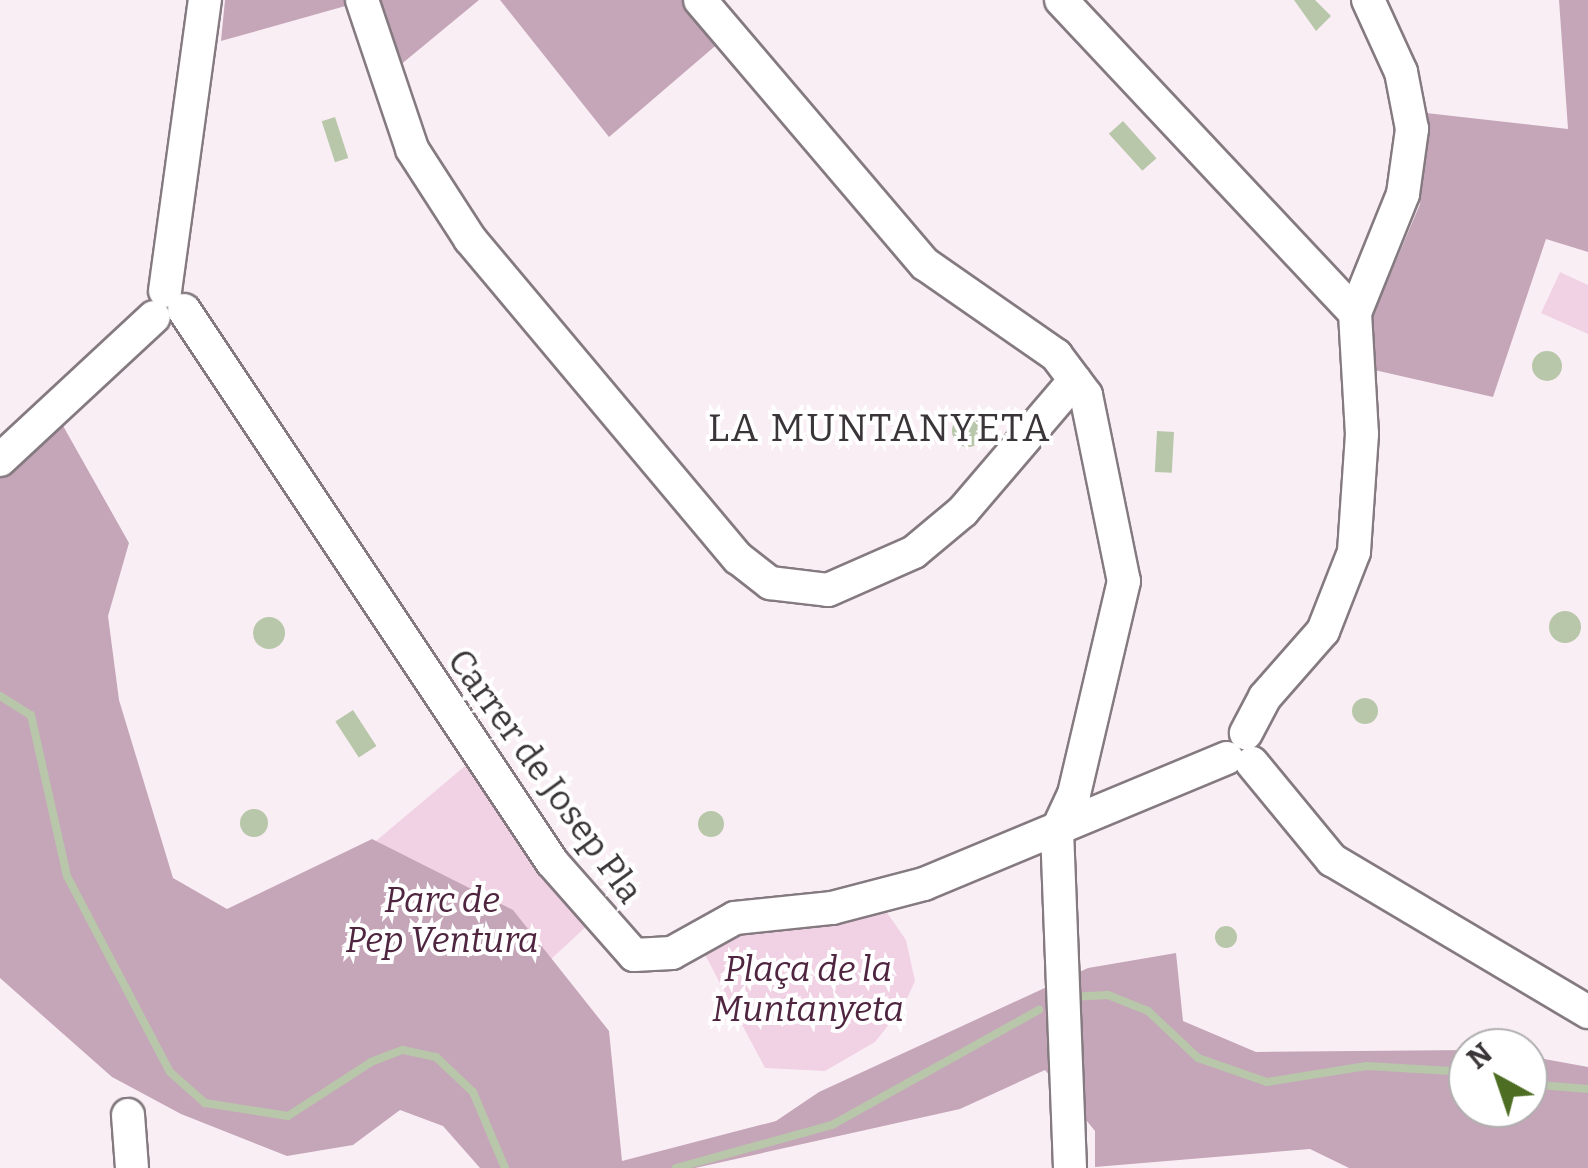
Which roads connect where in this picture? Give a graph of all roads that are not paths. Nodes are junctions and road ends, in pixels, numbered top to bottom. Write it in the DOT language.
graph roads {
  1 [pos="205,0"];
  2 [pos="362,0"];
  3 [pos="700,0"];
  4 [pos="1061,0"];
  5 [pos="1368,0"];
  6 [pos="168,306"];
  7 [pos="1355,313"];
  8 [pos="1075,380"];
  9 [pos="0,460"];
  10 [pos="1242,751"];
  11 [pos="1057,830"];
  12 [pos="1588,1012"];
  13 [pos="128,1115"];
  14 [pos="132,1168"];
  15 [pos="1070,1168"];
  1 -- 6 [label="street"];
  2 -- 8 [label="street"];
  3 -- 8 [label="street"];
  4 -- 7 [label="street"];
  5 -- 7 [label="street"];
  6 -- 9 [label="street"];
  6 -- 11 [label="street, Carrer de Josep Pla"];
  7 -- 10 [label="street"];
  8 -- 11 [label="street"];
  10 -- 11 [label="street, Carrer de Josep Pla"];
  10 -- 12 [label="street"];
  11 -- 15 [label="street"];
  13 -- 14 [label="street"];
}
